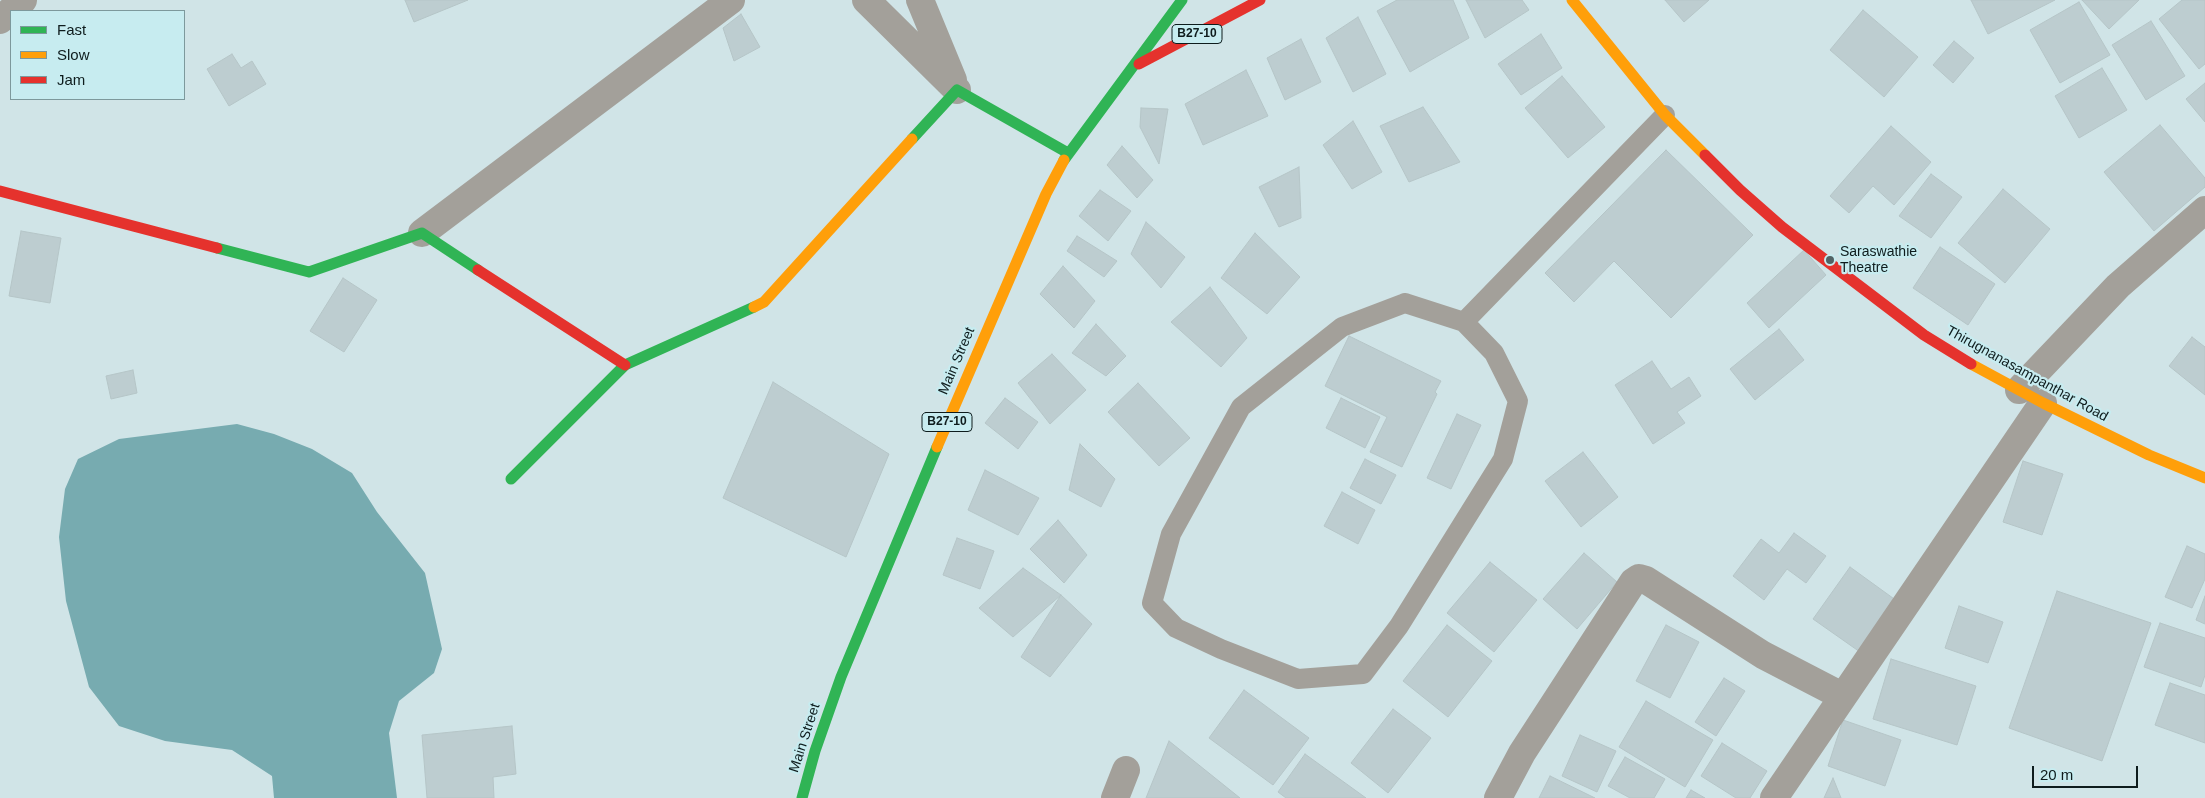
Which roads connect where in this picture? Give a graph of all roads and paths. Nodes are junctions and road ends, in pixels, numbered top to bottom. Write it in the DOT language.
graph roads {
  1 [pos="23,0"];
  2 [pos="730,0"];
  3 [pos="866,0"];
  4 [pos="920,0"];
  5 [pos="1182,0"];
  6 [pos="1260,0"];
  7 [pos="1572,0"];
  8 [pos="12,10"];
  9 [pos="10,11"];
  10 [pos="0,20"];
  11 [pos="1133,67"];
  12 [pos="957,90"];
  13 [pos="1666,115"];
  14 [pos="1068,153"];
  15 [pos="0,191"];
  16 [pos="2205,210"];
  17 [pos="422,233"];
  18 [pos="1464,322"];
  19 [pos="625,365"];
  20 [pos="2019,390"];
  21 [pos="2043,403"];
  22 [pos="511,478"];
  23 [pos="2205,478"];
  24 [pos="1842,696"];
  25 [pos="1126,770"];
  26 [pos="802,798"];
  27 [pos="1115,798"];
  28 [pos="1498,798"];
  29 [pos="1774,798"];
  1 -- 8 [label="street"];
  2 -- 17 [label="street"];
  3 -- 12 [label="street"];
  4 -- 12 [label="street"];
  5 -- 11 [label="main road, Main Street / B27-10"];
  6 -- 11 [label="main road, Main Street / B27-10"];
  7 -- 13 [label="main road, Thirugnanasampanthar Road"];
  9 -- 10 [label="street"];
  11 -- 14 [label="main road, Main Street / B27-10"];
  12 -- 14 [label="main road"];
  12 -- 19 [label="main road"];
  13 -- 18 [label="lane"];
  13 -- 20 [label="main road, Thirugnanasampanthar Road"];
  14 -- 26 [label="main road, Main Street / B27-10"];
  15 -- 17 [label="main road"];
  16 -- 20 [label="street"];
  17 -- 19 [label="main road"];
  18 -- 18 [label="lane"];
  19 -- 22 [label="main road"];
  20 -- 21 [label="main road, Thirugnanasampanthar Road"];
  21 -- 23 [label="main road, Thirugnanasampanthar Road"];
  21 -- 24 [label="street"];
  24 -- 28 [label="street"];
  24 -- 29 [label="street"];
  25 -- 27 [label="street"];
}
